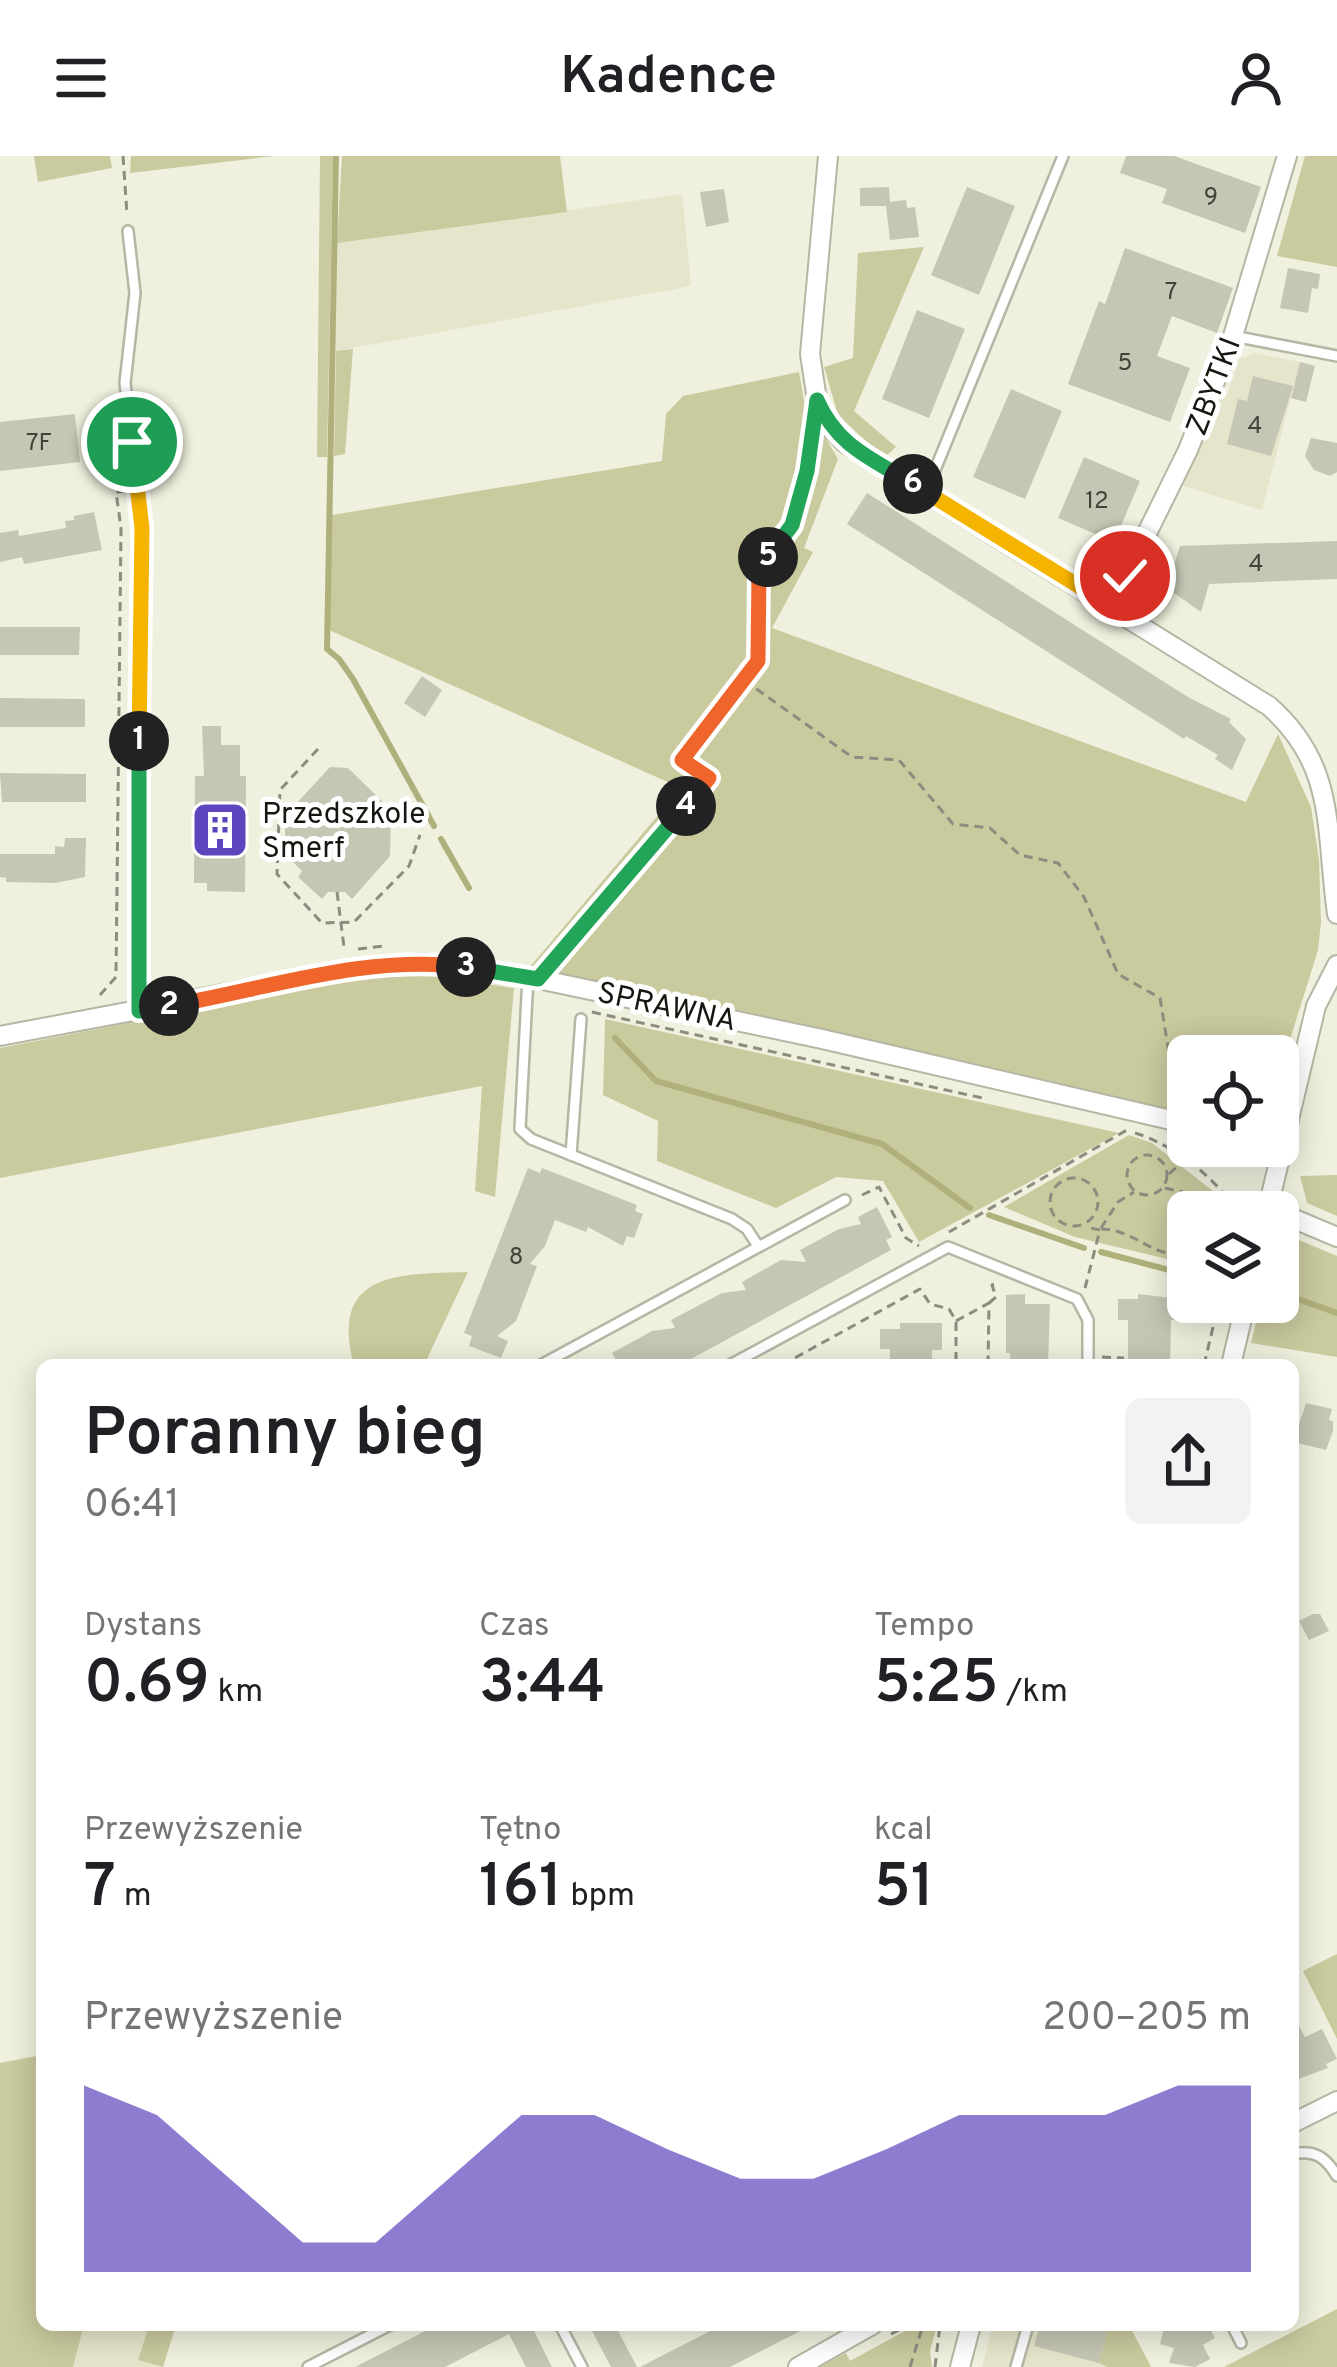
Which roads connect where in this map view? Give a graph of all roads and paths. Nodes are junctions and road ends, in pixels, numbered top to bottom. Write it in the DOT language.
graph roads {
  1 [pos="123,156"];
  2 [pos="828,156"];
  3 [pos="1063,156"];
  4 [pos="1287,156"];
  5 [pos="128,232"];
  6 [pos="1233,336"];
  7 [pos="1337,356"];
  8 [pos="812,435"];
  9 [pos="137,490"];
  10 [pos="926,492"];
  11 [pos="1111,606"];
  12 [pos="744,680"];
  13 [pos="318,749"];
  14 [pos="420,835"];
  15 [pos="337,892"];
  16 [pos="1337,914"];
  17 [pos="339,922"];
  18 [pos="344,947"];
  19 [pos="1337,965"];
  20 [pos="533,978"];
  21 [pos="94,1001"];
  22 [pos="139,1011"];
  23 [pos="594,1012"];
  24 [pos="581,1019"];
  25 [pos="1167,1035"];
  26 [pos="0,1036"];
  27 [pos="1299,1073"];
  28 [pos="1000,1102"];
  29 [pos="1167,1119"];
  30 [pos="1113,1126"];
  31 [pos="1127,1131"];
  32 [pos="571,1155"];
  33 [pos="1177,1167"];
  34 [pos="1167,1176"];
  35 [pos="1163,1187"];
  36 [pos="1135,1191"];
  37 [pos="1179,1191"];
  38 [pos="1224,1191"];
  39 [pos="845,1200"];
  40 [pos="1299,1222"];
  41 [pos="1081,1226"];
  42 [pos="1100,1229"];
  43 [pos="946,1234"];
  44 [pos="1337,1237"];
  45 [pos="926,1244"];
  46 [pos="758,1246"];
  47 [pos="1167,1254"];
  48 [pos="1005,1280"];
  49 [pos="1077,1299"];
  50 [pos="988,1303"];
  51 [pos="956,1322"];
  52 [pos="1214,1323"];
  53 [pos="1241,1323"];
  54 [pos="1101,1357"];
  55 [pos="1124,1358"];
  56 [pos="552,1359"];
  57 [pos="741,1359"];
  58 [pos="793,1359"];
  59 [pos="956,1359"];
  60 [pos="988,1359"];
  61 [pos="1088,1359"];
  62 [pos="1205,1359"];
  63 [pos="1232,1359"];
  64 [pos="1337,2101"];
  65 [pos="1299,2120"];
  66 [pos="1299,2153"];
  67 [pos="1337,2176"];
  68 [pos="378,2331"];
  69 [pos="563,2331"];
  70 [pos="861,2331"];
  71 [pos="921,2331"];
  72 [pos="939,2331"];
  73 [pos="969,2331"];
  74 [pos="1026,2331"];
  75 [pos="1235,2331"];
  76 [pos="1240,2342"];
  77 [pos="308,2367"];
  78 [pos="582,2367"];
  79 [pos="798,2367"];
  80 [pos="910,2367"];
  81 [pos="935,2367"];
  82 [pos="960,2367"];
  83 [pos="1016,2367"];
  1 -- 5 [label="path"];
  2 -- 10 [label="street"];
  3 -- 10 [label="lane"];
  4 -- 6 [label="street, ZBYTKI"];
  5 -- 9 [label="lane"];
  6 -- 7 [label="lane"];
  6 -- 11 [label="street, ZBYTKI"];
  8 -- 12 [label="path"];
  9 -- 21 [label="path"];
  9 -- 22 [label="lane"];
  10 -- 11 [label="street"];
  11 -- 16 [label="street"];
  12 -- 20 [label="path"];
  12 -- 25 [label="path"];
  13 -- 17 [label="path"];
  14 -- 17 [label="path"];
  15 -- 17 [label="path"];
  17 -- 18 [label="path"];
  19 -- 27 [label="street"];
  20 -- 22 [label="street, SPRAWNA"];
  20 -- 29 [label="street, SPRAWNA"];
  20 -- 32 [label="lane"];
  22 -- 26 [label="street, SPRAWNA"];
  23 -- 28 [label="path"];
  24 -- 32 [label="lane"];
  30 -- 31 [label="path"];
  31 -- 38 [label="path"];
  31 -- 43 [label="path"];
  32 -- 46 [label="lane"];
  33 -- 34 [label="path"];
  34 -- 35 [label="path"];
  34 -- 36 [label="path"];
  35 -- 36 [label="path"];
  35 -- 37 [label="path"];
  36 -- 42 [label="path"];
  39 -- 45 [label="path"];
  39 -- 46 [label="lane"];
  40 -- 44 [label="street"];
  41 -- 41 [label="path"];
  41 -- 42 [label="path"];
  42 -- 47 [label="path"];
  42 -- 49 [label="path"];
  46 -- 56 [label="lane"];
  48 -- 50 [label="path"];
  49 -- 57 [label="lane"];
  49 -- 61 [label="lane"];
  50 -- 51 [label="path"];
  50 -- 60 [label="path"];
  51 -- 58 [label="path"];
  51 -- 59 [label="path"];
  52 -- 62 [label="path"];
  53 -- 63 [label="street"];
  54 -- 55 [label="path"];
  64 -- 65 [label="street"];
  66 -- 67 [label="lane"];
  68 -- 77 [label="lane"];
  69 -- 78 [label="lane"];
  70 -- 79 [label="street"];
  71 -- 80 [label="path"];
  72 -- 81 [label="path"];
  73 -- 82 [label="street"];
  74 -- 83 [label="lane"];
  75 -- 76 [label="lane"];
}
